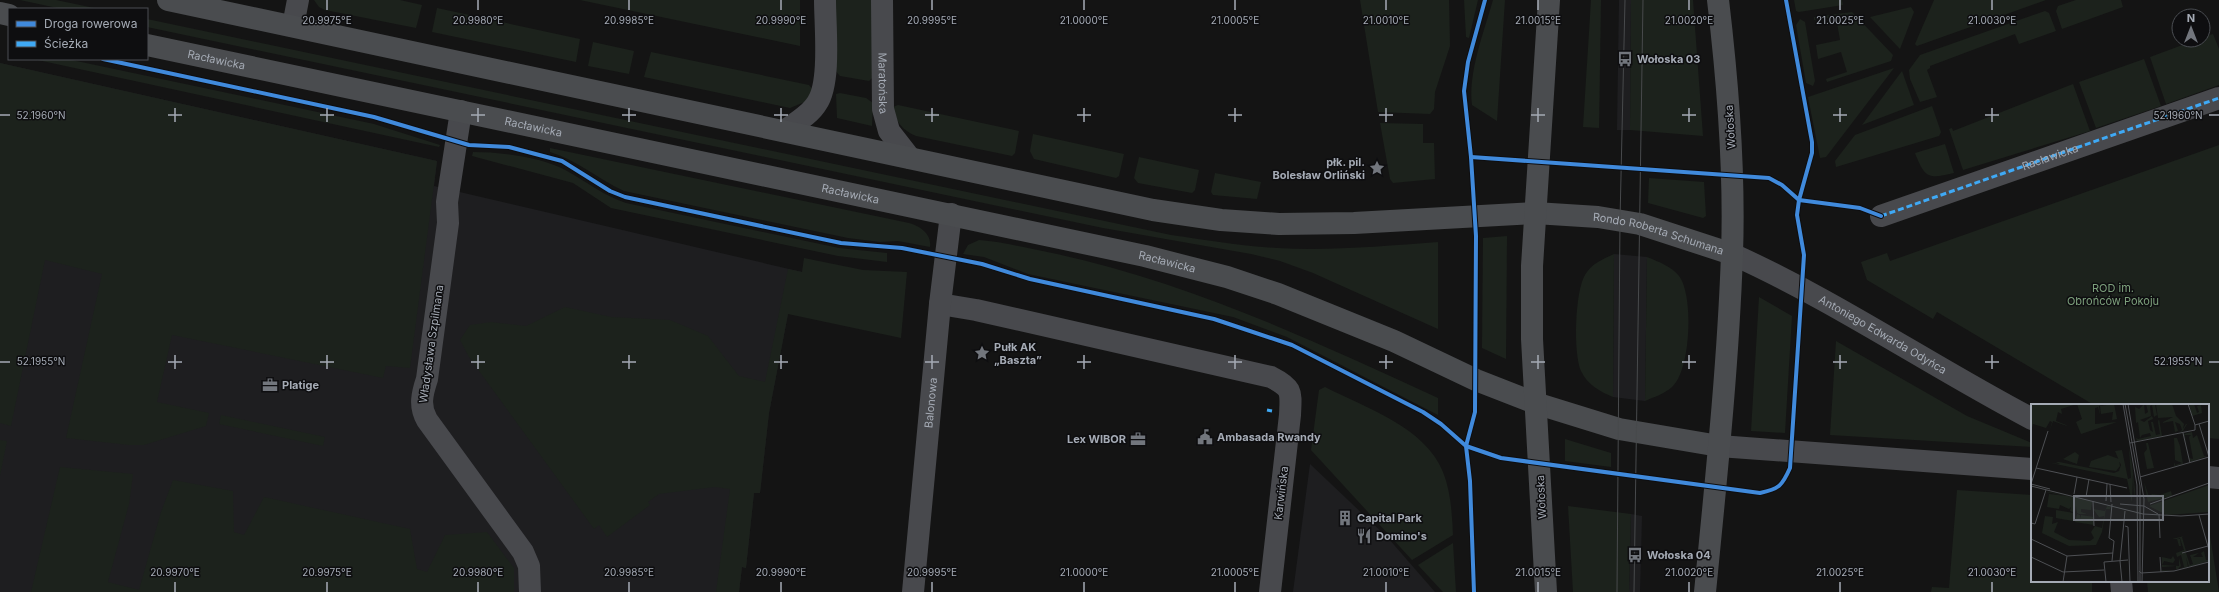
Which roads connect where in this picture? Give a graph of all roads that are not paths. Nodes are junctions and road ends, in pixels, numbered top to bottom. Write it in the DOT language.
graph roads {
  1 [pos="168,0"];
  2 [pos="298,0"];
  3 [pos="825,0"];
  4 [pos="882,0"];
  5 [pos="1550,0"];
  6 [pos="1718,0"];
  7 [pos="294,26"];
  8 [pos="148,45"];
  9 [pos="2219,98"];
  10 [pos="461,112"];
  11 [pos="784,131"];
  12 [pos="910,158"];
  13 [pos="1535,213"];
  14 [pos="951,214"];
  15 [pos="1881,216"];
  16 [pos="1732,254"];
  17 [pos="940,304"];
  18 [pos="1535,403"];
  19 [pos="2031,418"];
  20 [pos="1719,446"];
  21 [pos="2031,469"];
  22 [pos="2209,477"];
  23 [pos="2219,478"];
  24 [pos="2121,582"];
  25 [pos="530,592"];
  26 [pos="913,592"];
  27 [pos="1270,592"];
  28 [pos="1546,592"];
  29 [pos="1705,592"];
  30 [pos="2122,592"];
  1 -- 7 [label="main road"];
  2 -- 7 [label="street"];
  3 -- 11 [label="street"];
  4 -- 12 [label="street, Maratońska"];
  5 -- 13 [label="main road"];
  6 -- 16 [label="main road, Wołoska"];
  7 -- 11 [label="main road"];
  8 -- 10 [label="main road, Racławicka"];
  9 -- 15 [label="street, Racławicka"];
  10 -- 14 [label="main road, Racławicka"];
  10 -- 25 [label="street, Władysława Szpilmana"];
  11 -- 12 [label="main road"];
  12 -- 13 [label="main road"];
  13 -- 16 [label="main road, Rondo Roberta Schumana"];
  13 -- 18 [label="main road"];
  14 -- 17 [label="street, Balonowa"];
  14 -- 18 [label="main road, Racławicka"];
  16 -- 19 [label="street, Antoniego Edwarda Odyńca"];
  16 -- 20 [label="main road, Rondo Roberta Schumana"];
  17 -- 26 [label="street, Balonowa"];
  17 -- 27 [label="street, Karwińska"];
  18 -- 20 [label="main road"];
  18 -- 28 [label="main road, Wołoska"];
  20 -- 21 [label="street"];
  20 -- 29 [label="main road"];
  22 -- 23 [label="street"];
  24 -- 30 [label="street"];
}
